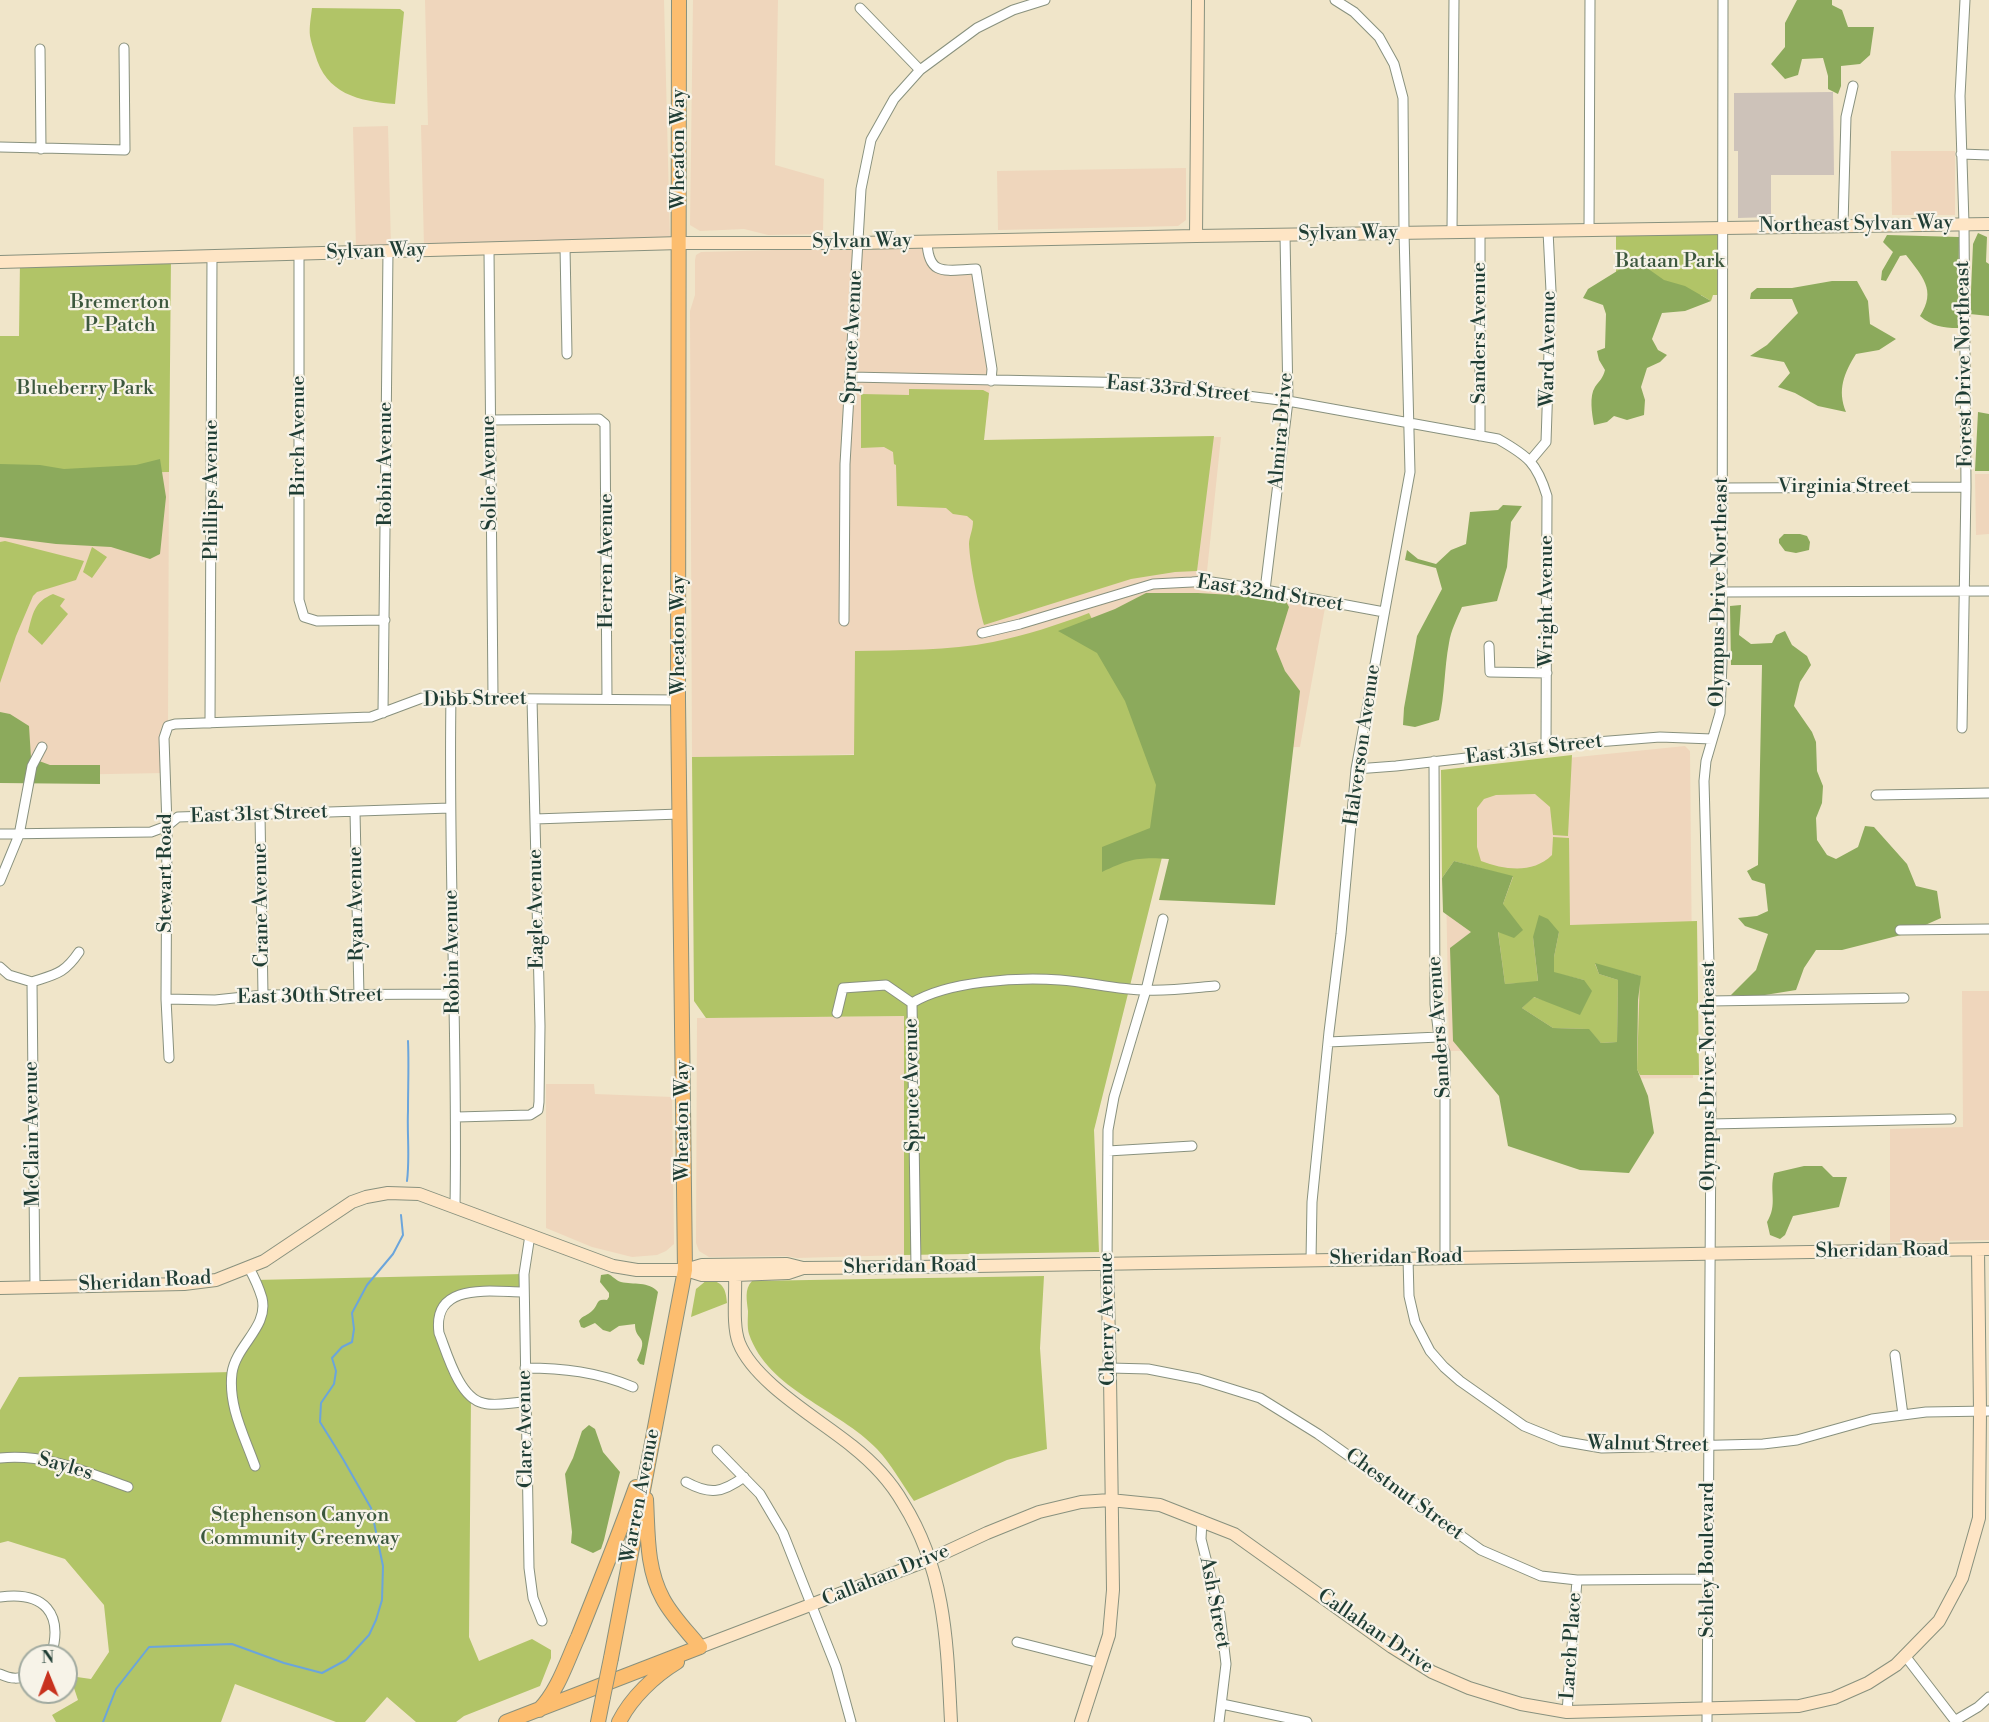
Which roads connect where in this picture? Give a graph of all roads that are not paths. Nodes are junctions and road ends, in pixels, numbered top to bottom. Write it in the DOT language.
graph roads {
  1 [pos="678,0"];
  2 [pos="1045,0"];
  3 [pos="1198,0"];
  4 [pos="1335,0"];
  5 [pos="1454,0"];
  6 [pos="1590,0"];
  7 [pos="1723,0"];
  8 [pos="1965,0"];
  9 [pos="860,8"];
  10 [pos="124,48"];
  11 [pos="40,49"];
  12 [pos="920,70"];
  13 [pos="1853,86"];
  14 [pos="0,147"];
  15 [pos="40,149"];
  16 [pos="1961,154"];
  17 [pos="1989,155"];
  18 [pos="1964,224"];
  19 [pos="1989,224"];
  20 [pos="1843,225"];
  21 [pos="1724,227"];
  22 [pos="1589,230"];
  23 [pos="1452,231"];
  24 [pos="1480,231"];
  25 [pos="1548,231"];
  26 [pos="1404,232"];
  27 [pos="1285,235"];
  28 [pos="1196,236"];
  29 [pos="927,242"];
  30 [pos="680,243"];
  31 [pos="858,243"];
  32 [pos="565,247"];
  33 [pos="489,250"];
  34 [pos="388,251"];
  35 [pos="299,254"];
  36 [pos="212,257"];
  37 [pos="0,262"];
  38 [pos="567,354"];
  39 [pos="850,378"];
  40 [pos="991,381"];
  41 [pos="1288,401"];
  42 [pos="490,420"];
  43 [pos="1409,422"];
  44 [pos="1480,436"];
  45 [pos="1530,461"];
  46 [pos="1966,487"];
  47 [pos="1722,488"];
  48 [pos="1265,590"];
  49 [pos="1964,590"];
  50 [pos="1989,591"];
  51 [pos="1722,592"];
  52 [pos="1384,612"];
  53 [pos="386,620"];
  54 [pos="844,621"];
  55 [pos="982,633"];
  56 [pos="1489,646"];
  57 [pos="1547,673"];
  58 [pos="451,697"];
  59 [pos="493,697"];
  60 [pos="532,699"];
  61 [pos="608,699"];
  62 [pos="678,700"];
  63 [pos="383,713"];
  64 [pos="210,723"];
  65 [pos="168,726"];
  66 [pos="1962,728"];
  67 [pos="1712,739"];
  68 [pos="1546,746"];
  69 [pos="42,747"];
  70 [pos="1434,761"];
  71 [pos="1356,769"];
  72 [pos="1989,793"];
  73 [pos="1876,795"];
  74 [pos="450,808"];
  75 [pos="355,812"];
  76 [pos="680,814"];
  77 [pos="260,815"];
  78 [pos="535,819"];
  79 [pos="167,826"];
  80 [pos="0,834"];
  81 [pos="19,835"];
  82 [pos="0,881"];
  83 [pos="1164,919"];
  84 [pos="1989,929"];
  85 [pos="1900,930"];
  86 [pos="79,952"];
  87 [pos="0,967"];
  88 [pos="32,982"];
  89 [pos="1215,986"];
  90 [pos="1146,990"];
  91 [pos="455,994"];
  92 [pos="263,995"];
  93 [pos="359,996"];
  94 [pos="1904,998"];
  95 [pos="166,999"];
  96 [pos="1710,1001"];
  97 [pos="912,1004"];
  98 [pos="837,1013"];
  99 [pos="1439,1037"];
  100 [pos="1328,1042"];
  101 [pos="169,1058"];
  102 [pos="457,1117"];
  103 [pos="1951,1119"];
  104 [pos="1710,1124"];
  105 [pos="1192,1146"];
  106 [pos="1108,1151"];
  107 [pos="455,1206"];
  108 [pos="530,1235"];
  109 [pos="1983,1249"];
  110 [pos="1709,1254"];
  111 [pos="1408,1258"];
  112 [pos="1445,1258"];
  113 [pos="1311,1260"];
  114 [pos="1107,1263"];
  115 [pos="916,1267"];
  116 [pos="249,1268"];
  117 [pos="803,1268"];
  118 [pos="685,1270"];
  119 [pos="735,1275"];
  120 [pos="35,1287"];
  121 [pos="0,1288"];
  122 [pos="525,1292"];
  123 [pos="1895,1355"];
  124 [pos="525,1368"];
  125 [pos="1110,1368"];
  126 [pos="633,1387"];
  127 [pos="526,1402"];
  128 [pos="1985,1411"];
  129 [pos="1903,1415"];
  130 [pos="652,1442"];
  131 [pos="1708,1447"];
  132 [pos="717,1450"];
  133 [pos="0,1458"];
  134 [pos="255,1466"];
  135 [pos="744,1477"];
  136 [pos="645,1478"];
  137 [pos="686,1482"];
  138 [pos="128,1487"];
  139 [pos="1110,1500"];
  140 [pos="1202,1520"];
  141 [pos="931,1559"];
  142 [pos="1708,1579"];
  143 [pos="1577,1581"];
  144 [pos="0,1597"];
  145 [pos="812,1605"];
  146 [pos="542,1621"];
  147 [pos="1017,1642"];
  148 [pos="55,1644"];
  149 [pos="700,1647"];
  150 [pos="1906,1657"];
  151 [pos="1100,1663"];
  152 [pos="0,1674"];
  153 [pos="18,1678"];
  154 [pos="1989,1697"];
  155 [pos="634,1701"];
  156 [pos="1222,1704"];
  157 [pos="1707,1708"];
  158 [pos="1567,1712"];
  159 [pos="539,1716"];
  160 [pos="1956,1721"];
  161 [pos="506,1722"];
  162 [pos="598,1722"];
  163 [pos="619,1722"];
  164 [pos="634,1722"];
  165 [pos="851,1722"];
  166 [pos="951,1722"];
  167 [pos="1081,1722"];
  168 [pos="1219,1722"];
  169 [pos="1307,1722"];
  170 [pos="1707,1722"];
  1 -- 30 [label="main road, Wheaton Way"];
  2 -- 12 [label="street, Spruce Avenue"];
  3 -- 28 [label="main road"];
  4 -- 26 [label="street"];
  5 -- 23 [label="street"];
  6 -- 22 [label="street"];
  7 -- 21 [label="street, Olympus Drive Northeast"];
  8 -- 16 [label="street, Forest Drive Northeast"];
  9 -- 12 [label="street"];
  10 -- 15 [label="street"];
  11 -- 15 [label="street"];
  12 -- 31 [label="street, Spruce Avenue"];
  13 -- 20 [label="street"];
  14 -- 15 [label="street"];
  16 -- 17 [label="street"];
  16 -- 18 [label="street, Forest Drive Northeast"];
  18 -- 19 [label="main road, Northeast Sylvan Way"];
  18 -- 20 [label="main road, Northeast Sylvan Way"];
  18 -- 46 [label="street, Forest Drive Northeast"];
  20 -- 21 [label="main road, Northeast Sylvan Way"];
  21 -- 22 [label="main road, Sylvan Way"];
  21 -- 47 [label="street, Olympus Drive Northeast"];
  22 -- 25 [label="main road, Sylvan Way"];
  23 -- 24 [label="main road, Sylvan Way"];
  23 -- 26 [label="main road, Sylvan Way"];
  24 -- 25 [label="main road, Sylvan Way"];
  24 -- 44 [label="street, Sanders Avenue"];
  25 -- 45 [label="street, Ward Avenue"];
  26 -- 27 [label="main road, Sylvan Way"];
  26 -- 43 [label="street, Halverson Avenue"];
  27 -- 28 [label="main road, Sylvan Way"];
  27 -- 41 [label="street, Almira Drive"];
  28 -- 29 [label="main road, Sylvan Way"];
  29 -- 31 [label="main road, Sylvan Way"];
  29 -- 40 [label="street"];
  30 -- 31 [label="main road, Sylvan Way"];
  30 -- 32 [label="main road, Sylvan Way"];
  30 -- 62 [label="main road, Wheaton Way"];
  31 -- 39 [label="street, Spruce Avenue"];
  32 -- 33 [label="main road, Sylvan Way"];
  32 -- 38 [label="street"];
  33 -- 34 [label="main road, Sylvan Way"];
  33 -- 42 [label="street, Solie Avenue"];
  34 -- 35 [label="main road, Sylvan Way"];
  34 -- 53 [label="street, Robin Avenue"];
  35 -- 36 [label="main road, Sylvan Way"];
  35 -- 53 [label="street, Birch Avenue"];
  36 -- 37 [label="main road, Sylvan Way"];
  36 -- 64 [label="street, Phillips Avenue"];
  39 -- 40 [label="street, East 33rd Street"];
  39 -- 54 [label="street, Spruce Avenue"];
  40 -- 41 [label="street, East 33rd Street"];
  41 -- 43 [label="street, East 33rd Street"];
  41 -- 48 [label="street, Almira Drive"];
  42 -- 59 [label="street, Solie Avenue"];
  42 -- 61 [label="street, Herren Avenue"];
  43 -- 44 [label="street, East 33rd Street"];
  43 -- 52 [label="street, Halverson Avenue"];
  44 -- 45 [label="street, East 33rd Street"];
  45 -- 57 [label="street, Wright Avenue"];
  46 -- 47 [label="street, Virginia Street"];
  46 -- 49 [label="street, Forest Drive Northeast"];
  47 -- 51 [label="street, Olympus Drive Northeast"];
  48 -- 52 [label="street, East 32nd Street"];
  48 -- 55 [label="street, East 32nd Street"];
  49 -- 50 [label="street"];
  49 -- 51 [label="street"];
  49 -- 66 [label="street, Forest Drive Northeast"];
  51 -- 67 [label="street, Olympus Drive Northeast"];
  52 -- 71 [label="street, Halverson Avenue"];
  53 -- 63 [label="street, Robin Avenue"];
  56 -- 57 [label="street"];
  57 -- 68 [label="street, Wright Avenue"];
  58 -- 59 [label="street, Dibb Street"];
  58 -- 63 [label="street, Dibb Street"];
  58 -- 74 [label="street, Robin Avenue"];
  59 -- 60 [label="street, Dibb Street"];
  60 -- 61 [label="street, Dibb Street"];
  60 -- 78 [label="street, Eagle Avenue"];
  61 -- 62 [label="street, Dibb Street"];
  62 -- 76 [label="main road, Wheaton Way"];
  63 -- 64 [label="street, Dibb Street"];
  64 -- 65 [label="street, Dibb Street"];
  65 -- 79 [label="street, Stewart Road"];
  67 -- 68 [label="street, East 31st Street"];
  67 -- 96 [label="street, Olympus Drive Northeast"];
  68 -- 70 [label="street, East 31st Street"];
  69 -- 81 [label="street"];
  70 -- 71 [label="street, East 31st Street"];
  70 -- 99 [label="street, Sanders Avenue"];
  71 -- 100 [label="street, Halverson Avenue"];
  72 -- 73 [label="street"];
  74 -- 75 [label="street, East 31st Street"];
  74 -- 91 [label="street, Robin Avenue"];
  75 -- 77 [label="street, East 31st Street"];
  75 -- 93 [label="street, Ryan Avenue"];
  76 -- 78 [label="street"];
  76 -- 118 [label="main road, Wheaton Way"];
  77 -- 79 [label="street, East 31st Street"];
  77 -- 92 [label="street, Crane Avenue"];
  78 -- 102 [label="street, Eagle Avenue"];
  79 -- 81 [label="street, East 31st Street"];
  79 -- 95 [label="street, Stewart Road"];
  80 -- 81 [label="street, East 31st Street"];
  81 -- 82 [label="street"];
  83 -- 90 [label="street, Cherry Avenue"];
  84 -- 85 [label="street"];
  86 -- 88 [label="street"];
  87 -- 88 [label="street"];
  88 -- 120 [label="street, McClain Avenue"];
  89 -- 90 [label="street"];
  90 -- 97 [label="street"];
  90 -- 106 [label="street, Cherry Avenue"];
  91 -- 93 [label="street, East 30th Street"];
  91 -- 102 [label="street, Robin Avenue"];
  92 -- 93 [label="street, East 30th Street"];
  92 -- 95 [label="street, East 30th Street"];
  94 -- 96 [label="street"];
  95 -- 101 [label="street, Stewart Road"];
  96 -- 104 [label="street, Olympus Drive Northeast"];
  97 -- 98 [label="street, Spruce Avenue"];
  97 -- 115 [label="street, Spruce Avenue"];
  99 -- 100 [label="street"];
  99 -- 112 [label="street, Sanders Avenue"];
  100 -- 113 [label="street, Halverson Avenue"];
  102 -- 107 [label="street, Robin Avenue"];
  103 -- 104 [label="street"];
  104 -- 110 [label="street, Olympus Drive Northeast"];
  105 -- 106 [label="street"];
  106 -- 114 [label="street, Cherry Avenue"];
  107 -- 108 [label="main road, Sheridan Road"];
  107 -- 116 [label="main road, Sheridan Road"];
  108 -- 118 [label="main road, Sheridan Road"];
  108 -- 122 [label="street, Clare Avenue"];
  109 -- 110 [label="main road, Sheridan Road"];
  109 -- 128 [label="main road, Callahan Drive"];
  110 -- 112 [label="main road, Sheridan Road"];
  110 -- 131 [label="street, Schley Boulevard"];
  111 -- 112 [label="main road, Sheridan Road"];
  111 -- 113 [label="main road, Sheridan Road"];
  111 -- 131 [label="street, Walnut Street"];
  113 -- 114 [label="main road, Sheridan Road"];
  114 -- 115 [label="main road, Sheridan Road"];
  114 -- 125 [label="main road, Cherry Avenue"];
  115 -- 117 [label="main road, Sheridan Road"];
  116 -- 120 [label="main road, Sheridan Road"];
  116 -- 134 [label="street"];
  117 -- 118 [label="main road, Sheridan Road"];
  117 -- 119 [label="main road, Sheridan Road"];
  118 -- 119 [label="main road, Sheridan Road"];
  118 -- 130 [label="main road, Warren Avenue"];
  119 -- 141 [label="main road"];
  120 -- 121 [label="main road, Sheridan Road"];
  122 -- 124 [label="street, Clare Avenue"];
  122 -- 127 [label="street"];
  123 -- 129 [label="street"];
  124 -- 126 [label="street"];
  124 -- 127 [label="street, Clare Avenue"];
  125 -- 139 [label="main road, Cherry Avenue"];
  125 -- 143 [label="street, Chestnut Street"];
  127 -- 146 [label="street, Clare Avenue"];
  128 -- 129 [label="street, Walnut Street"];
  128 -- 150 [label="main road, Callahan Drive"];
  129 -- 131 [label="street, Walnut Street"];
  130 -- 136 [label="main road, Warren Avenue"];
  130 -- 159 [label="main road"];
  131 -- 142 [label="street, Schley Boulevard"];
  132 -- 135 [label="street"];
  133 -- 138 [label="street, Sayles"];
  135 -- 137 [label="street"];
  135 -- 145 [label="street"];
  136 -- 149 [label="main road"];
  136 -- 162 [label="main road, Warren Avenue, bridge"];
  139 -- 140 [label="main road, Callahan Drive"];
  139 -- 141 [label="main road, Callahan Drive"];
  139 -- 151 [label="main road, Cherry Avenue"];
  140 -- 156 [label="street, Ash Street"];
  140 -- 158 [label="main road, Callahan Drive"];
  141 -- 145 [label="main road, Callahan Drive"];
  141 -- 166 [label="main road"];
  142 -- 143 [label="street, Chestnut Street"];
  142 -- 157 [label="street, Schley Boulevard"];
  143 -- 158 [label="street, Larch Place"];
  144 -- 148 [label="street"];
  145 -- 149 [label="main road, Callahan Drive"];
  145 -- 165 [label="street"];
  147 -- 151 [label="street"];
  149 -- 155 [label="main road"];
  149 -- 159 [label="main road"];
  150 -- 157 [label="main road, Callahan Drive"];
  150 -- 160 [label="street"];
  151 -- 167 [label="main road, Cherry Avenue"];
  152 -- 153 [label="street"];
  154 -- 160 [label="street"];
  155 -- 163 [label="main road"];
  155 -- 164 [label="main road"];
  156 -- 168 [label="street, Ash Street"];
  156 -- 169 [label="street"];
  157 -- 158 [label="main road, Callahan Drive"];
  157 -- 170 [label="street, Schley Boulevard"];
  159 -- 161 [label="main road"];
}
